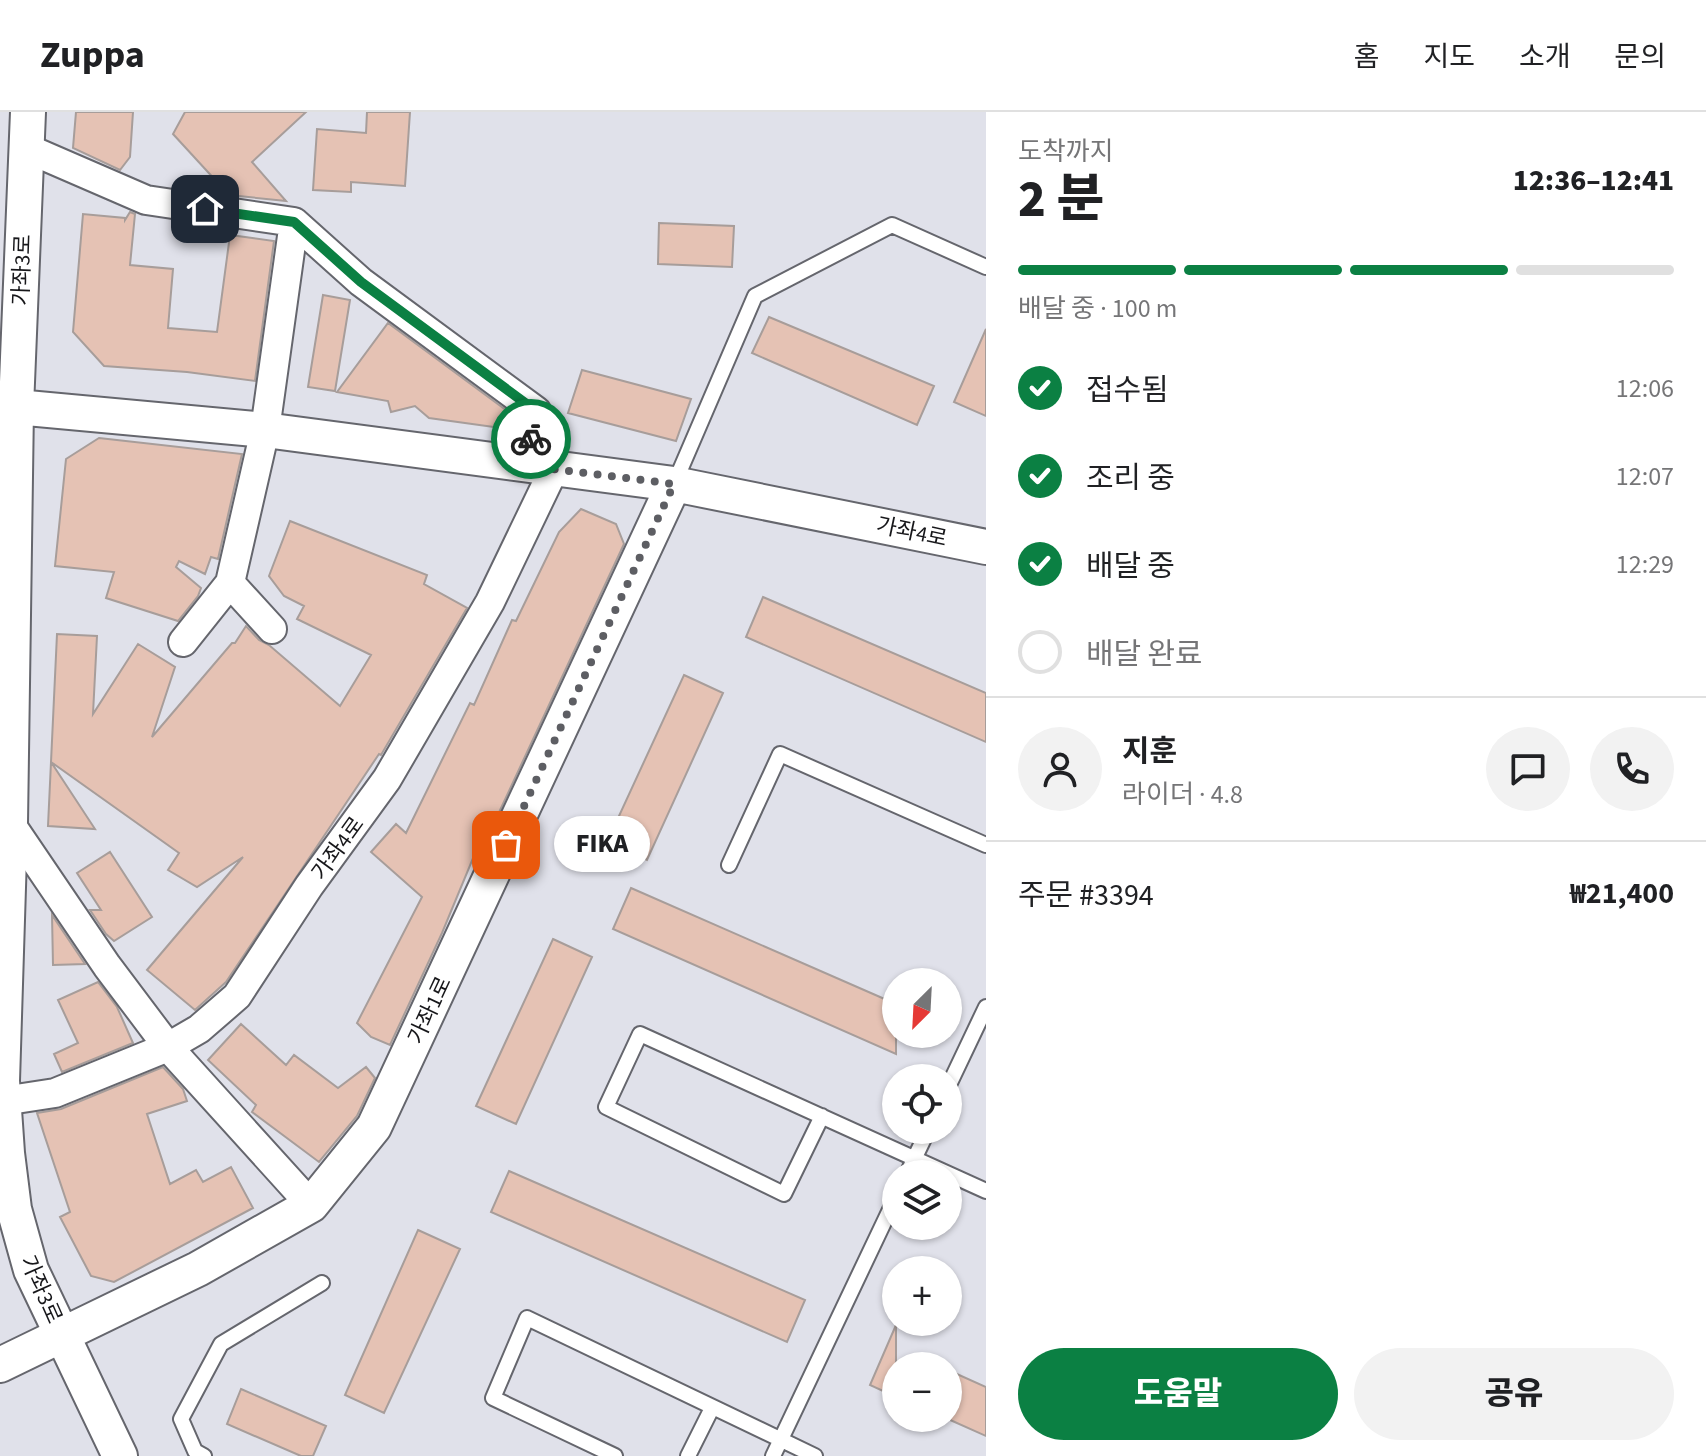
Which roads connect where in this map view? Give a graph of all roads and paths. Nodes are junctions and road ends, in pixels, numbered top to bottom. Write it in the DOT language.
graph roads {
  1 [pos="28,112"];
  2 [pos="26,148"];
  3 [pos="294,222"];
  4 [pos="986,267"];
  5 [pos="16,407"];
  6 [pos="265,430"];
  7 [pos="541,467"];
  8 [pos="674,484"];
  9 [pos="986,547"];
  10 [pos="230,583"];
  11 [pos="272,629"];
  12 [pos="183,642"];
  13 [pos="10,823"];
  14 [pos="986,845"];
  15 [pos="729,865"];
  16 [pos="986,1007"];
  17 [pos="168,1047"];
  18 [pos="959,1064"];
  19 [pos="3,1101"];
  20 [pos="822,1116"];
  21 [pos="921,1144"];
  22 [pos="914,1158"];
  23 [pos="986,1191"];
  24 [pos="311,1205"];
  25 [pos="882,1227"];
  26 [pos="322,1283"];
  27 [pos="63,1336"];
  28 [pos="0,1365"];
  29 [pos="712,1408"];
  30 [pos="781,1440"];
  31 [pos="120,1456"];
  32 [pos="204,1456"];
  33 [pos="615,1456"];
  34 [pos="688,1456"];
  35 [pos="773,1456"];
  36 [pos="815,1456"];
  1 -- 2 [label="street, 가좌3로"];
  2 -- 3 [label="street"];
  2 -- 5 [label="street, 가좌3로"];
  3 -- 6 [label="street"];
  3 -- 7 [label="street"];
  4 -- 8 [label="lane"];
  5 -- 6 [label="street, 가좌4로"];
  5 -- 13 [label="street, 가좌3로"];
  6 -- 7 [label="street, 가좌4로"];
  6 -- 10 [label="street"];
  7 -- 8 [label="street, 가좌4로"];
  7 -- 17 [label="street, 가좌4로"];
  8 -- 9 [label="street, 가좌4로"];
  8 -- 24 [label="street, 가좌1로"];
  10 -- 11 [label="street"];
  10 -- 12 [label="street"];
  13 -- 17 [label="street"];
  13 -- 19 [label="street, 가좌3로"];
  14 -- 15 [label="lane"];
  16 -- 18 [label="lane"];
  17 -- 19 [label="street, 가좌4로"];
  17 -- 24 [label="street"];
  19 -- 27 [label="street, 가좌3로"];
  20 -- 20 [label="lane"];
  20 -- 22 [label="lane"];
  21 -- 22 [label="lane"];
  22 -- 23 [label="lane"];
  24 -- 27 [label="street, 가좌1로"];
  25 -- 30 [label="lane"];
  26 -- 32 [label="lane"];
  27 -- 28 [label="street, 가좌1로"];
  27 -- 31 [label="street, 가좌3로"];
  29 -- 30 [label="lane"];
  29 -- 33 [label="lane"];
  29 -- 34 [label="lane"];
  30 -- 35 [label="lane"];
  30 -- 36 [label="lane"];
}
